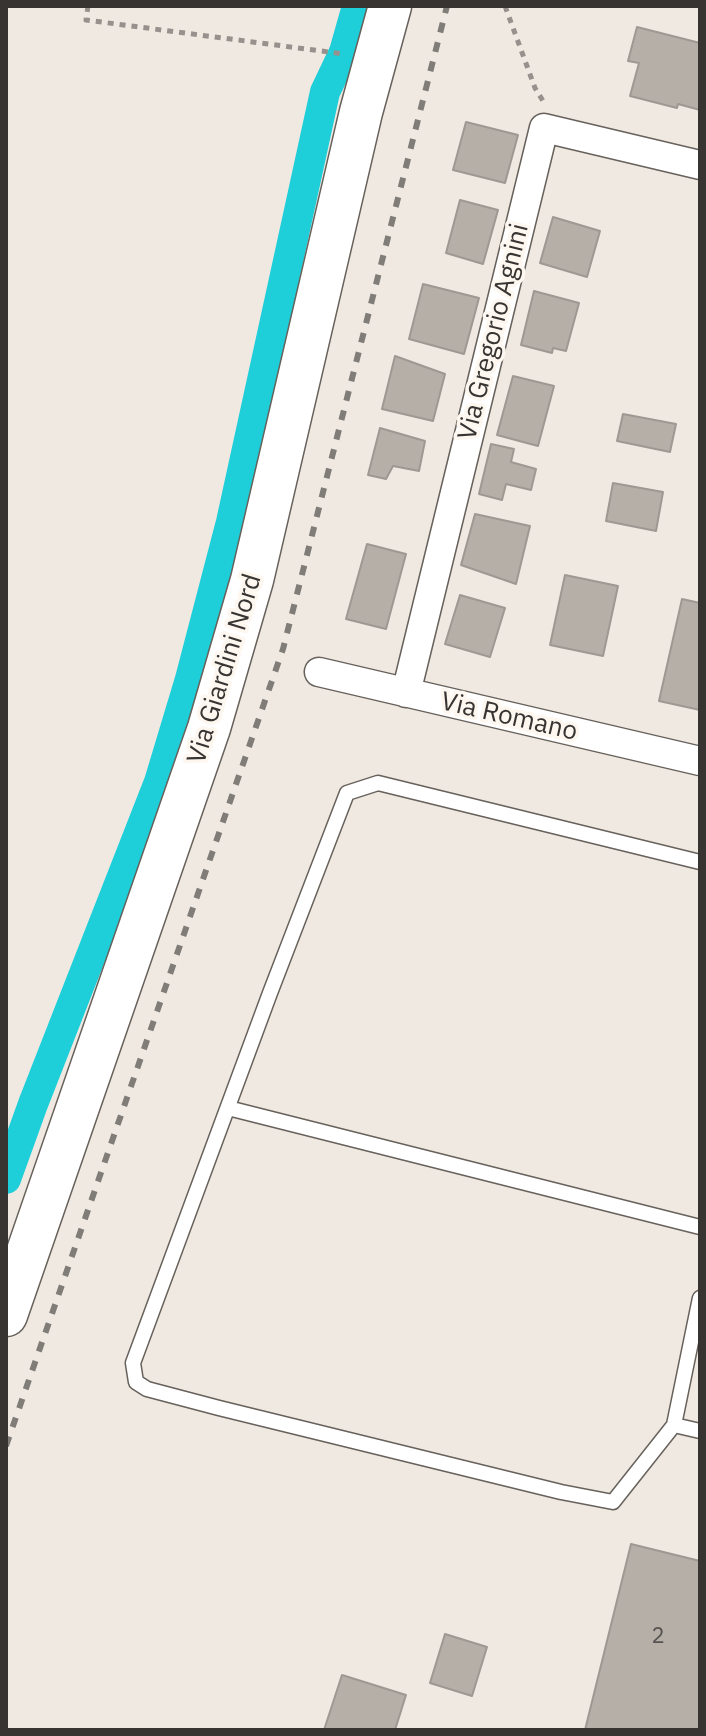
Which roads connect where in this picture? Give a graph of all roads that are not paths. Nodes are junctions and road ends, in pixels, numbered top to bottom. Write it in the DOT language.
graph roads {
  1 [pos="390,6"];
  2 [pos="700,165"];
  3 [pos="319,672"];
  4 [pos="406,693"];
  5 [pos="700,761"];
  6 [pos="700,862"];
  7 [pos="228,1108"];
  8 [pos="700,1227"];
  9 [pos="700,1298"];
  10 [pos="6,1315"];
  11 [pos="674,1425"];
  12 [pos="700,1431"];
  1 -- 10 [label="main road, Via Giardini Nord"];
  2 -- 4 [label="street, Via Gregorio Agnini"];
  3 -- 4 [label="street, Via Romano"];
  4 -- 5 [label="street, Via Romano"];
  6 -- 7 [label="lane"];
  7 -- 8 [label="lane"];
  7 -- 11 [label="lane"];
  9 -- 11 [label="lane"];
  11 -- 12 [label="lane"];
}
